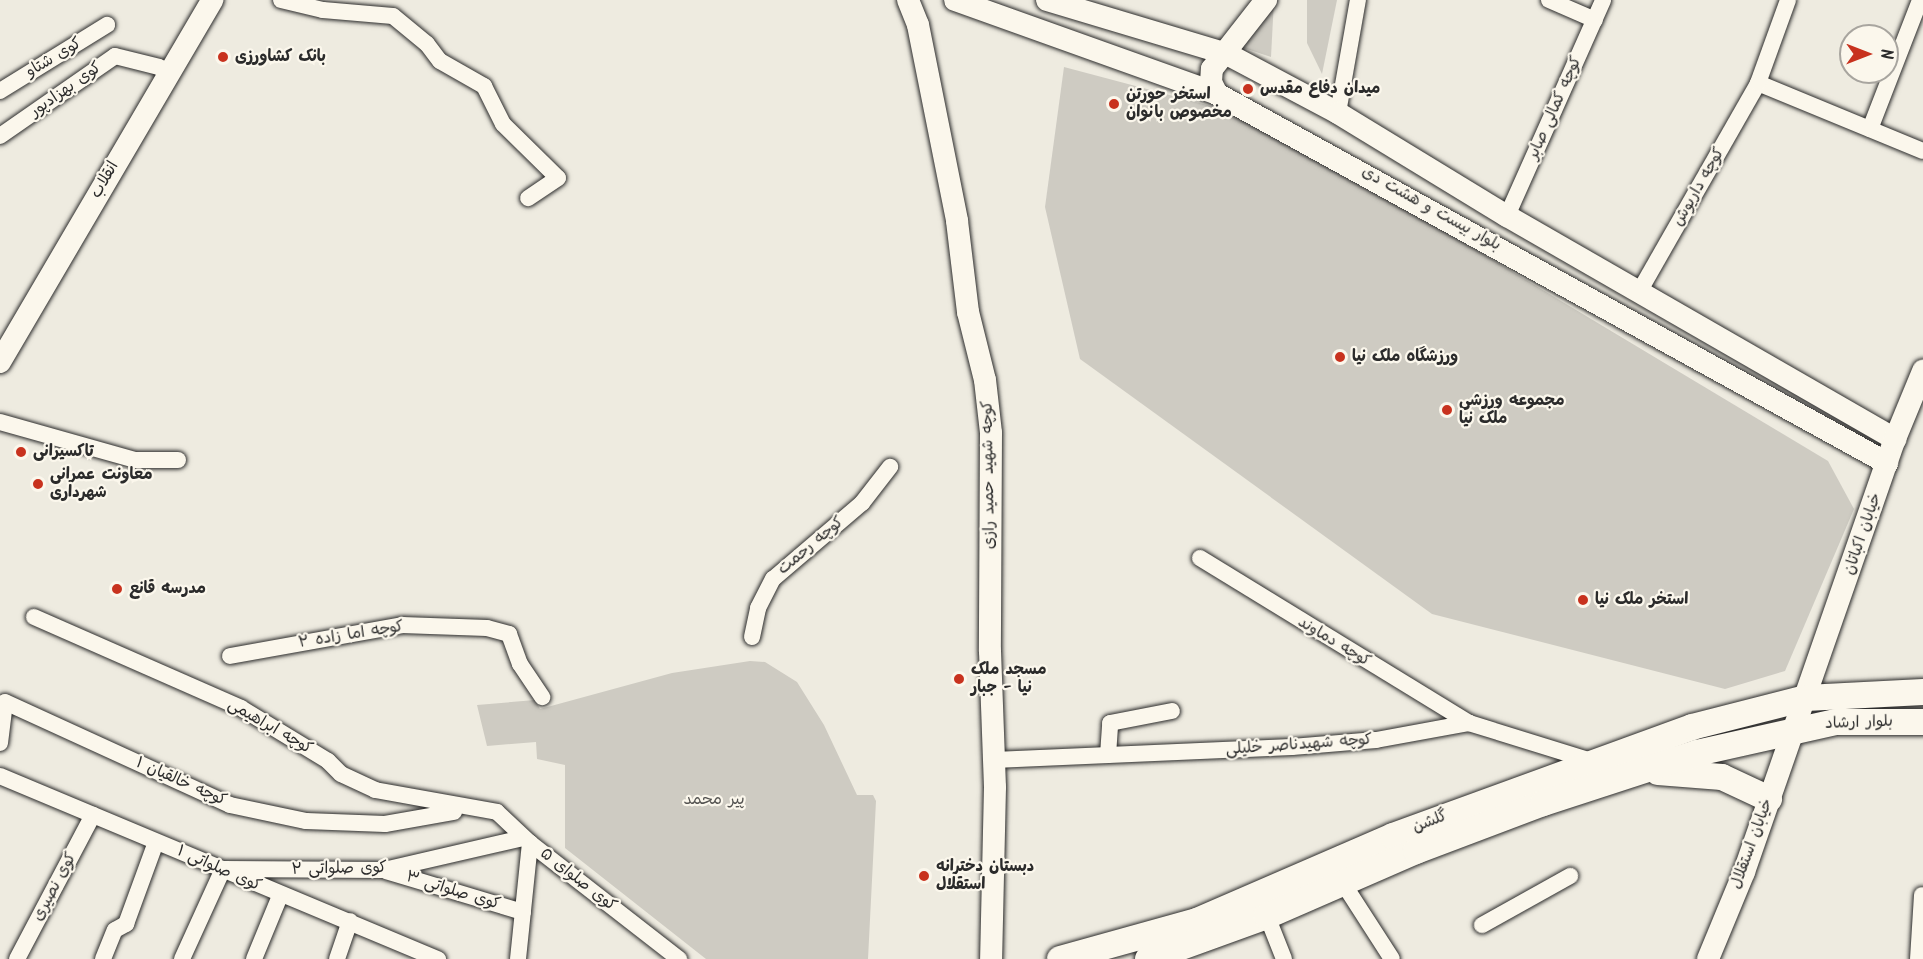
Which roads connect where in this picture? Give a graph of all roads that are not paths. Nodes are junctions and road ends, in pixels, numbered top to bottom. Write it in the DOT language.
graph roads {
  1 [pos="199,0"];
  2 [pos="212,0"];
  3 [pos="281,0"];
  4 [pos="908,0"];
  5 [pos="955,0"];
  6 [pos="1047,0"];
  7 [pos="1266,0"];
  8 [pos="1358,0"];
  9 [pos="1549,0"];
  10 [pos="1603,0"];
  11 [pos="1788,0"];
  12 [pos="1920,0"];
  13 [pos="1595,20"];
  14 [pos="107,25"];
  15 [pos="1130,27"];
  16 [pos="1227,54"];
  17 [pos="1120,58"];
  18 [pos="163,71"];
  19 [pos="1280,82"];
  20 [pos="1758,83"];
  21 [pos="0,91"];
  22 [pos="1217,94"];
  23 [pos="1338,113"];
  24 [pos="1267,118"];
  25 [pos="1870,129"];
  26 [pos="0,136"];
  27 [pos="1923,150"];
  28 [pos="528,198"];
  29 [pos="1507,216"];
  30 [pos="1495,245"];
  31 [pos="1639,292"];
  32 [pos="0,330"];
  33 [pos="0,362"];
  34 [pos="1923,371"];
  35 [pos="0,422"];
  36 [pos="1895,439"];
  37 [pos="178,460"];
  38 [pos="1887,464"];
  39 [pos="890,467"];
  40 [pos="1200,558"];
  41 [pos="34,617"];
  42 [pos="752,637"];
  43 [pos="230,656"];
  44 [pos="1923,692"];
  45 [pos="542,697"];
  46 [pos="1806,698"];
  47 [pos="1172,711"];
  48 [pos="1923,722"];
  49 [pos="1469,723"];
  50 [pos="1795,728"];
  51 [pos="0,743"];
  52 [pos="1108,755"];
  53 [pos="994,760"];
  54 [pos="1596,762"];
  55 [pos="1642,771"];
  56 [pos="0,776"];
  57 [pos="1768,799"];
  58 [pos="474,810"];
  59 [pos="93,815"];
  60 [pos="527,841"];
  61 [pos="156,842"];
  62 [pos="223,869"];
  63 [pos="384,870"];
  64 [pos="1570,876"];
  65 [pos="1343,883"];
  66 [pos="1922,895"];
  67 [pos="280,896"];
  68 [pos="523,912"];
  69 [pos="1267,916"];
  70 [pos="350,921"];
  71 [pos="1482,925"];
  72 [pos="17,959"];
  73 [pos="103,959"];
  74 [pos="182,959"];
  75 [pos="254,959"];
  76 [pos="337,959"];
  77 [pos="438,959"];
  78 [pos="518,959"];
  79 [pos="679,959"];
  80 [pos="991,959"];
  81 [pos="1060,959"];
  82 [pos="1148,959"];
  83 [pos="1284,959"];
  84 [pos="1392,959"];
  85 [pos="1708,959"];
  86 [pos="1918,959"];
  1 -- 18 [label="main road, انقلاب"];
  2 -- 18 [label="main road, انقلاب"];
  3 -- 28 [label="street"];
  4 -- 53 [label="main road, کوچه شهید حمید رازی"];
  5 -- 17 [label="main road, بلوار بیست و هشت دی"];
  6 -- 15 [label="main road, بلوار بیست و هشت دی"];
  7 -- 16 [label="main road"];
  8 -- 23 [label="street"];
  9 -- 13 [label="street"];
  10 -- 13 [label="street, کوچه کمالی صابر"];
  11 -- 20 [label="street, کوچه داریوش"];
  12 -- 25 [label="street"];
  13 -- 29 [label="street, کوچه کمالی صابر"];
  14 -- 21 [label="street, کوی شتاو"];
  15 -- 16 [label="main road, بلوار بیست و هشت دی"];
  15 -- 17 [label="main road"];
  16 -- 19 [label="main road, بلوار بیست و هشت دی"];
  16 -- 22 [label="main road"];
  17 -- 22 [label="main road, بلوار بیست و هشت دی"];
  18 -- 26 [label="street, کوی بهزادپور"];
  18 -- 32 [label="main road, انقلاب"];
  18 -- 33 [label="main road, انقلاب"];
  19 -- 23 [label="main road, بلوار بیست و هشت دی"];
  19 -- 24 [label="main road"];
  20 -- 25 [label="street"];
  20 -- 31 [label="street, کوچه داریوش"];
  22 -- 24 [label="main road, بلوار بیست و هشت دی"];
  23 -- 29 [label="main road, بلوار بیست و هشت دی"];
  24 -- 30 [label="main road, بلوار بیست و هشت دی"];
  25 -- 27 [label="street"];
  29 -- 30 [label="main road"];
  29 -- 31 [label="main road, بلوار بیست و هشت دی"];
  30 -- 38 [label="main road, بلوار بیست و هشت دی"];
  31 -- 36 [label="main road, بلوار بیست و هشت دی"];
  34 -- 36 [label="main road, خیابان اکباتان"];
  35 -- 37 [label="street"];
  36 -- 38 [label="main road, خیابان اکباتان"];
  38 -- 46 [label="main road, خیابان اکباتان"];
  39 -- 42 [label="street, کوچه رحمت"];
  40 -- 49 [label="street, کوچه دماوند"];
  41 -- 58 [label="street, کوچه ابراهیمی"];
  43 -- 45 [label="street, کوچه اما زاده ۲"];
  44 -- 46 [label="main road, بلوار ارشاد"];
  46 -- 50 [label="main road, خیابان اکباتان"];
  46 -- 54 [label="main road, گلشن"];
  47 -- 52 [label="street"];
  48 -- 50 [label="main road, بلوار ارشاد"];
  49 -- 52 [label="street, کوچه شهیدناصر خلیلی"];
  49 -- 54 [label="street, کوچه شهیدناصر خلیلی"];
  50 -- 55 [label="main road, گلشن"];
  50 -- 57 [label="main road, خیابان استقلال"];
  51 -- 58 [label="street, کوچه خالقیان ۱"];
  52 -- 53 [label="street, کوچه شهیدناصر خلیلی"];
  53 -- 80 [label="main road, کوچه شهید حمید رازی"];
  54 -- 81 [label="main road, گلشن"];
  55 -- 57 [label="main road"];
  55 -- 65 [label="main road, گلشن"];
  56 -- 59 [label="street, کوی صلواتی ۱"];
  57 -- 85 [label="main road, خیابان استقلال"];
  58 -- 60 [label="street, کوی صلوای ۵"];
  59 -- 61 [label="street, کوی صلواتی ۱"];
  59 -- 72 [label="street, کوی نصیری"];
  60 -- 63 [label="street, کوی صلواتی ۲"];
  60 -- 68 [label="street"];
  60 -- 79 [label="street, کوی صلوای ۵"];
  61 -- 62 [label="street, کوی صلواتی ۱"];
  61 -- 73 [label="street"];
  62 -- 63 [label="street, کوی صلواتی ۲"];
  62 -- 67 [label="street, کوی صلواتی ۱"];
  62 -- 74 [label="street"];
  63 -- 68 [label="street, کوی صلواتی ۳"];
  64 -- 71 [label="street"];
  65 -- 69 [label="main road, گلشن"];
  65 -- 84 [label="street"];
  66 -- 86 [label="street"];
  67 -- 70 [label="street, کوی صلواتی ۱"];
  67 -- 75 [label="street"];
  68 -- 78 [label="street"];
  69 -- 82 [label="main road, گلشن"];
  69 -- 83 [label="street"];
  70 -- 76 [label="street"];
  70 -- 77 [label="street, کوی صلواتی ۱"];
}
